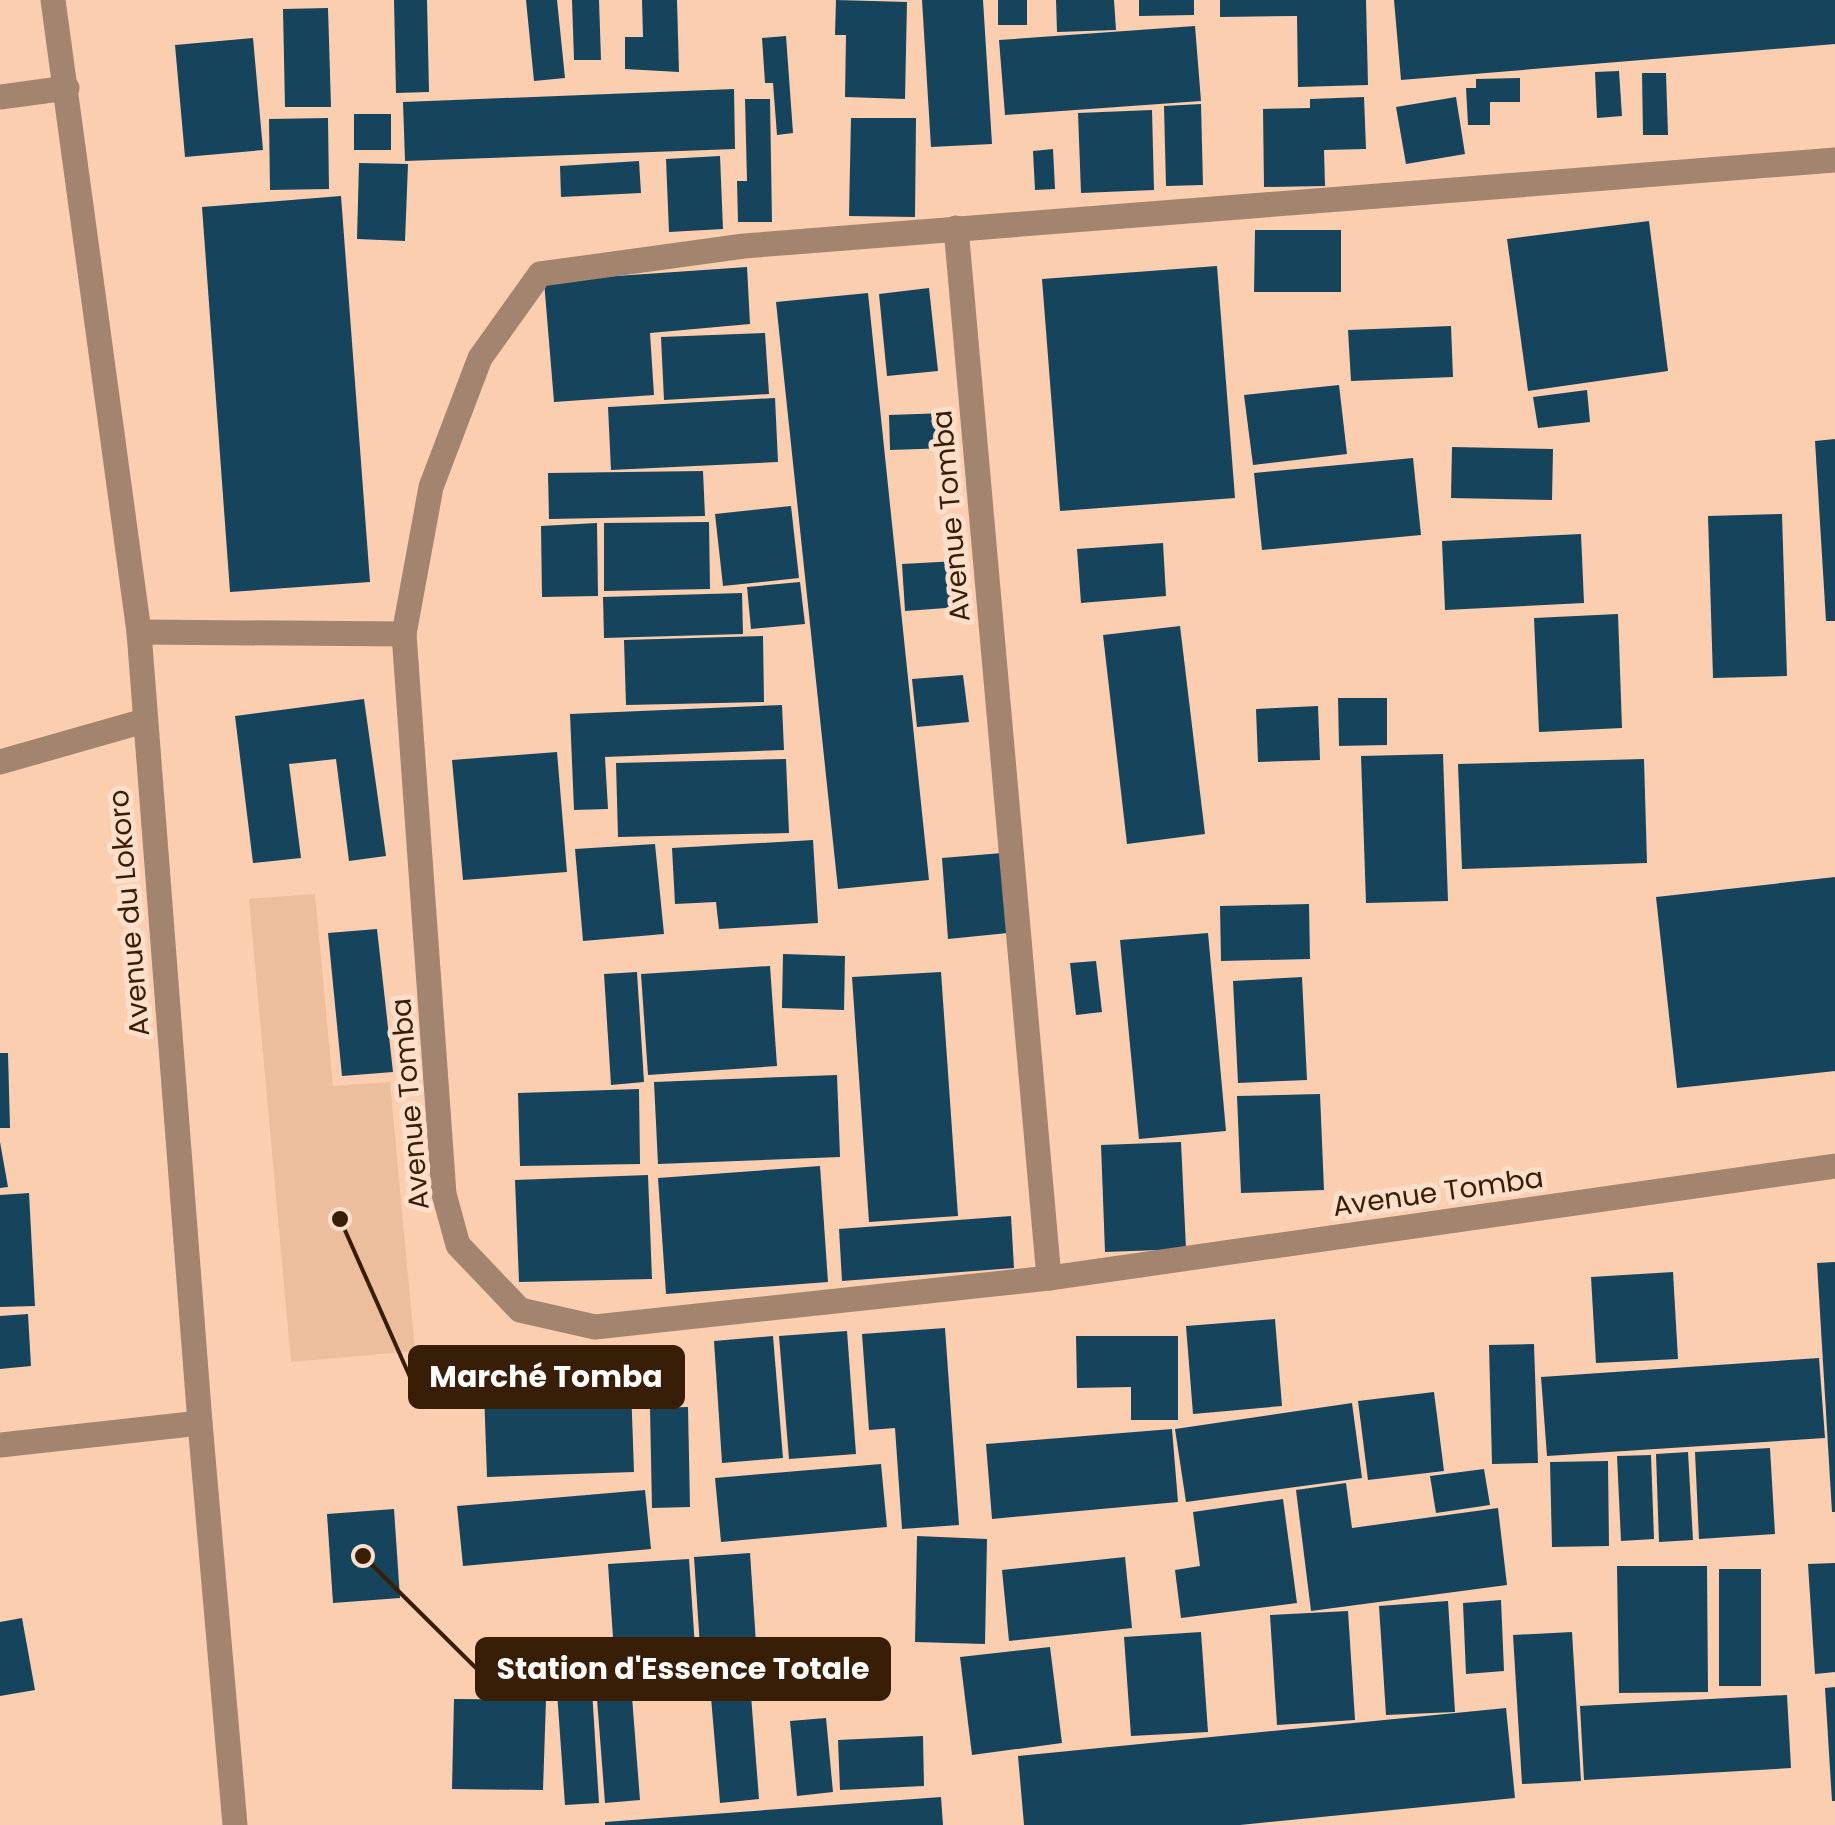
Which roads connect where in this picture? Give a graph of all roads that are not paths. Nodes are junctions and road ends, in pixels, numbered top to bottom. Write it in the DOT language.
graph roads {
  1 [pos="54,0"];
  2 [pos="66,88"];
  3 [pos="0,97"];
  4 [pos="1835,160"];
  5 [pos="956,228"];
  6 [pos="139,632"];
  7 [pos="404,634"];
  8 [pos="144,721"];
  9 [pos="0,762"];
  10 [pos="1835,1166"];
  11 [pos="1049,1278"];
  12 [pos="200,1423"];
  13 [pos="0,1445"];
  14 [pos="235,1825"];
  1 -- 2 [label="street, Avenue du Lokoro"];
  2 -- 3 [label="street"];
  2 -- 6 [label="street, Avenue du Lokoro"];
  4 -- 5 [label="street, Avenue Tomba"];
  5 -- 7 [label="street, Avenue Tomba"];
  5 -- 11 [label="street, Avenue Tomba"];
  6 -- 7 [label="street"];
  6 -- 8 [label="street, Avenue du Lokoro"];
  7 -- 11 [label="street, Avenue Tomba"];
  8 -- 9 [label="street"];
  8 -- 12 [label="street, Avenue du Lokoro"];
  10 -- 11 [label="street, Avenue Tomba"];
  12 -- 13 [label="street"];
  12 -- 14 [label="street, Avenue du Lokoro"];
}
